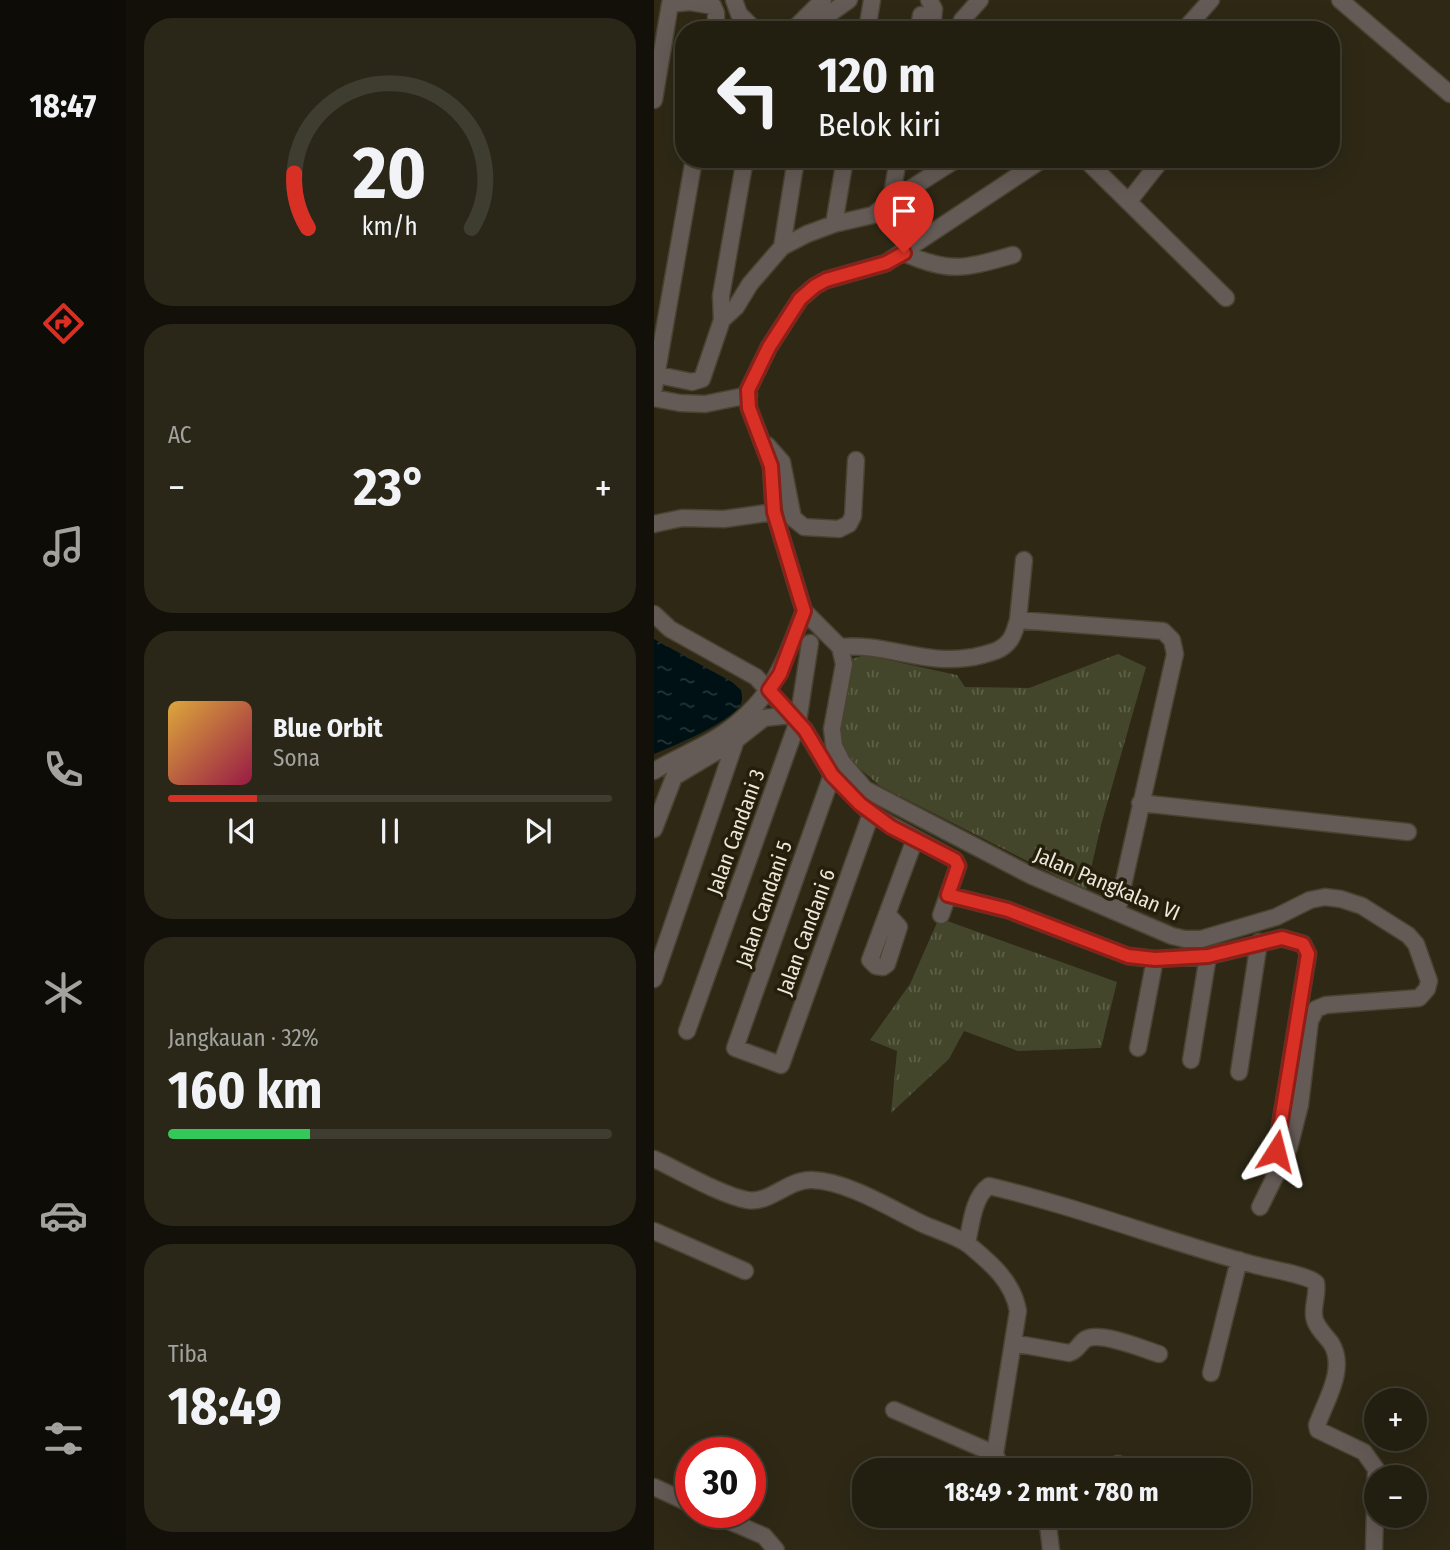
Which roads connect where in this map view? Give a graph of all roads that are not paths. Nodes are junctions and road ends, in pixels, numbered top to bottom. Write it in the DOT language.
graph roads {
  1 [pos="734,0"];
  2 [pos="823,0"];
  3 [pos="849,0"];
  4 [pos="872,0"];
  5 [pos="929,0"];
  6 [pos="1211,0"];
  7 [pos="1340,0"];
  8 [pos="973,2"];
  9 [pos="716,21"];
  10 [pos="746,21"];
  11 [pos="802,21"];
  12 [pos="823,21"];
  13 [pos="868,21"];
  14 [pos="933,21"];
  15 [pos="962,21"];
  16 [pos="1192,21"];
  17 [pos="1450,94"];
  18 [pos="654,100"];
  19 [pos="692,168"];
  20 [pos="743,168"];
  21 [pos="795,168"];
  22 [pos="843,168"];
  23 [pos="896,168"];
  24 [pos="940,168"];
  25 [pos="1029,168"];
  26 [pos="1098,168"];
  27 [pos="1155,168"];
  28 [pos="891,201"];
  29 [pos="1129,201"];
  30 [pos="834,224"];
  31 [pos="782,247"];
  32 [pos="904,253"];
  33 [pos="1013,256"];
  34 [pos="1226,298"];
  35 [pos="722,320"];
  36 [pos="655,380"];
  37 [pos="748,395"];
  38 [pos="654,398"];
  39 [pos="758,435"];
  40 [pos="856,460"];
  41 [pos="774,512"];
  42 [pos="654,524"];
  43 [pos="1024,560"];
  44 [pos="804,611"];
  45 [pos="654,614"];
  46 [pos="1019,620"];
  47 [pos="810,643"];
  48 [pos="840,648"];
  49 [pos="769,690"];
  50 [pos="794,718"];
  51 [pos="736,740"];
  52 [pos="654,771"];
  53 [pos="832,775"];
  54 [pos="1140,803"];
  55 [pos="871,814"];
  56 [pos="654,829"];
  57 [pos="1408,832"];
  58 [pos="915,839"];
  59 [pos="953,880"];
  60 [pos="1117,912"];
  61 [pos="887,914"];
  62 [pos="941,915"];
  63 [pos="1259,942"];
  64 [pos="1208,956"];
  65 [pos="657,958"];
  66 [pos="1155,959"];
  67 [pos="654,979"];
  68 [pos="687,1031"];
  69 [pos="1138,1048"];
  70 [pos="1191,1060"];
  71 [pos="781,1065"];
  72 [pos="1239,1072"];
  73 [pos="1276,1151"];
  74 [pos="658,1161"];
  75 [pos="654,1179"];
  76 [pos="1260,1207"];
  77 [pos="654,1231"];
  78 [pos="967,1243"];
  79 [pos="1239,1260"];
  80 [pos="745,1271"];
  81 [pos="1013,1343"];
  82 [pos="1159,1353"];
  83 [pos="1211,1373"];
  84 [pos="894,1410"];
  85 [pos="995,1454"];
  86 [pos="997,1458"];
  87 [pos="654,1487"];
  88 [pos="675,1497"];
  89 [pos="745,1528"];
  90 [pos="1048,1528"];
  91 [pos="776,1550"];
  92 [pos="1051,1550"];
  93 [pos="1374,1550"];
  1 -- 10 [label="street"];
  2 -- 11 [label="street"];
  3 -- 12 [label="street"];
  4 -- 13 [label="street"];
  5 -- 14 [label="street"];
  6 -- 16 [label="street"];
  7 -- 17 [label="street"];
  8 -- 15 [label="street"];
  9 -- 18 [label="street"];
  19 -- 36 [label="street"];
  20 -- 35 [label="street"];
  21 -- 31 [label="street"];
  22 -- 30 [label="street"];
  23 -- 28 [label="street"];
  24 -- 28 [label="street"];
  25 -- 32 [label="street"];
  26 -- 29 [label="street"];
  27 -- 29 [label="street"];
  28 -- 30 [label="street"];
  29 -- 34 [label="street"];
  30 -- 31 [label="street"];
  31 -- 35 [label="street"];
  32 -- 33 [label="street"];
  32 -- 37 [label="street"];
  35 -- 36 [label="street"];
  37 -- 38 [label="street"];
  37 -- 39 [label="street"];
  39 -- 40 [label="street"];
  39 -- 41 [label="street"];
  41 -- 42 [label="street"];
  41 -- 44 [label="street"];
  43 -- 46 [label="street"];
  44 -- 48 [label="street"];
  44 -- 49 [label="street"];
  45 -- 49 [label="street"];
  46 -- 48 [label="street"];
  46 -- 54 [label="street"];
  47 -- 50 [label="street, Jalan Candani 3"];
  48 -- 60 [label="street, Jalan Pangkalan VI"];
  49 -- 50 [label="street"];
  49 -- 52 [label="street"];
  50 -- 51 [label="street"];
  50 -- 53 [label="street"];
  50 -- 68 [label="street, Jalan Candani 3"];
  51 -- 56 [label="street"];
  51 -- 65 [label="street"];
  53 -- 55 [label="street"];
  53 -- 71 [label="street, Jalan Candani 5"];
  54 -- 57 [label="street"];
  54 -- 60 [label="street"];
  55 -- 58 [label="street"];
  55 -- 71 [label="street, Jalan Candani 6"];
  58 -- 59 [label="street"];
  58 -- 61 [label="street"];
  59 -- 62 [label="street"];
  59 -- 66 [label="street"];
  60 -- 76 [label="street, Jalan Pangkalan VI"];
  63 -- 64 [label="street"];
  63 -- 72 [label="street"];
  63 -- 73 [label="street"];
  64 -- 66 [label="street"];
  64 -- 70 [label="street"];
  65 -- 67 [label="street"];
  66 -- 69 [label="street"];
  74 -- 75 [label="street"];
  74 -- 78 [label="street"];
  77 -- 80 [label="street"];
  78 -- 79 [label="street"];
  78 -- 81 [label="street"];
  79 -- 83 [label="street"];
  79 -- 93 [label="street"];
  81 -- 82 [label="street"];
  81 -- 85 [label="street"];
  84 -- 85 [label="street"];
  85 -- 86 [label="street"];
  87 -- 88 [label="street"];
  89 -- 91 [label="street"];
  90 -- 92 [label="street"];
}
